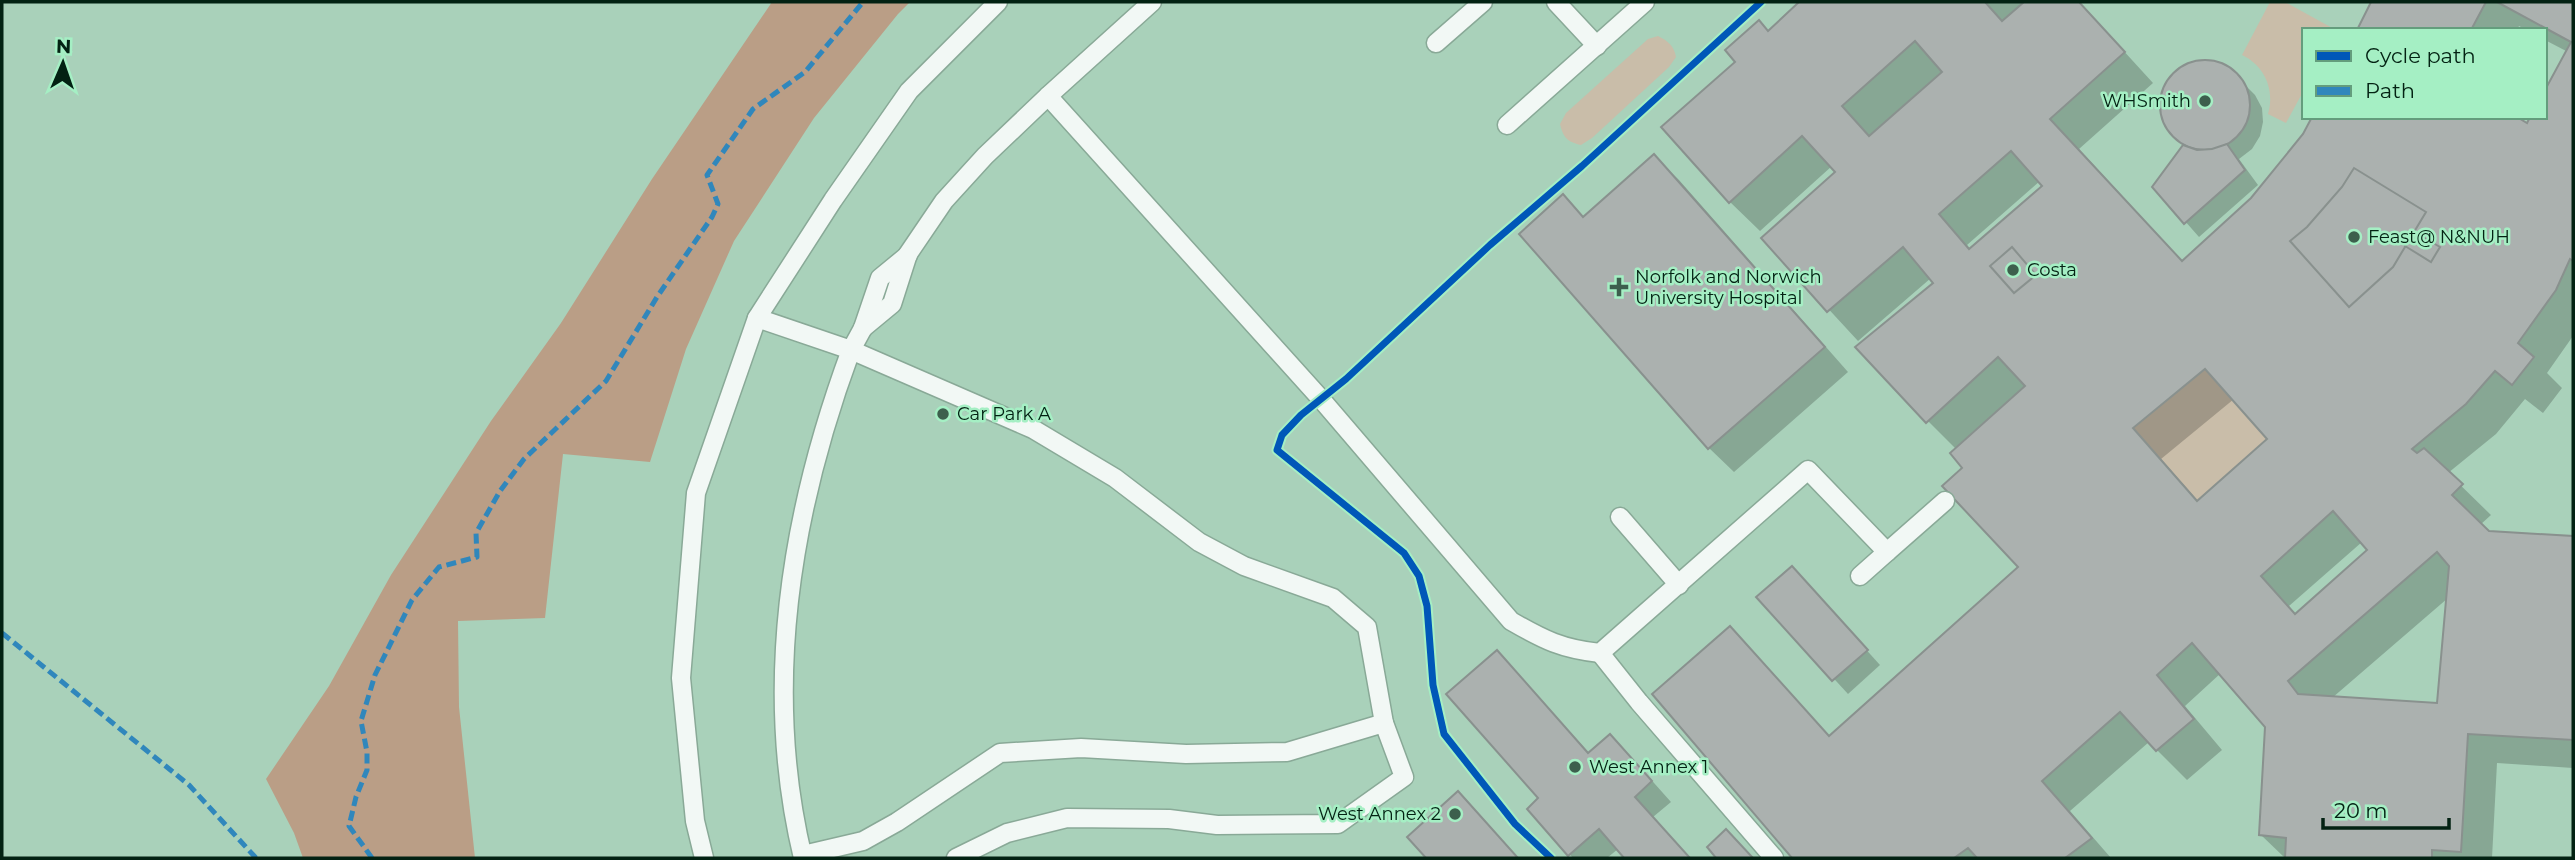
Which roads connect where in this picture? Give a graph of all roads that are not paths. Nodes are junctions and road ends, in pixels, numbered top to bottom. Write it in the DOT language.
graph roads {
  1 [pos="998,2"];
  2 [pos="1153,2"];
  3 [pos="1483,2"];
  4 [pos="1556,2"];
  5 [pos="1645,2"];
  6 [pos="1436,43"];
  7 [pos="1597,46"];
  8 [pos="1048,96"];
  9 [pos="1507,125"];
  10 [pos="757,318"];
  11 [pos="851,350"];
  12 [pos="1944,500"];
  13 [pos="1620,517"];
  14 [pos="1887,552"];
  15 [pos="1860,576"];
  16 [pos="1679,585"];
  17 [pos="1600,653"];
  18 [pos="1384,723"];
  19 [pos="803,857"];
  20 [pos="704,858"];
  21 [pos="956,858"];
  22 [pos="1774,858"];
  1 -- 10 [label="lane"];
  2 -- 8 [label="lane"];
  3 -- 6 [label="lane"];
  4 -- 7 [label="lane"];
  5 -- 7 [label="lane"];
  7 -- 9 [label="lane"];
  8 -- 11 [label="lane"];
  8 -- 17 [label="lane"];
  10 -- 11 [label="lane"];
  10 -- 20 [label="lane"];
  11 -- 18 [label="lane"];
  11 -- 19 [label="lane"];
  12 -- 14 [label="lane"];
  13 -- 16 [label="lane"];
  14 -- 15 [label="lane"];
  14 -- 16 [label="lane"];
  16 -- 17 [label="lane"];
  17 -- 22 [label="lane"];
  18 -- 19 [label="lane"];
  18 -- 21 [label="lane"];
}
